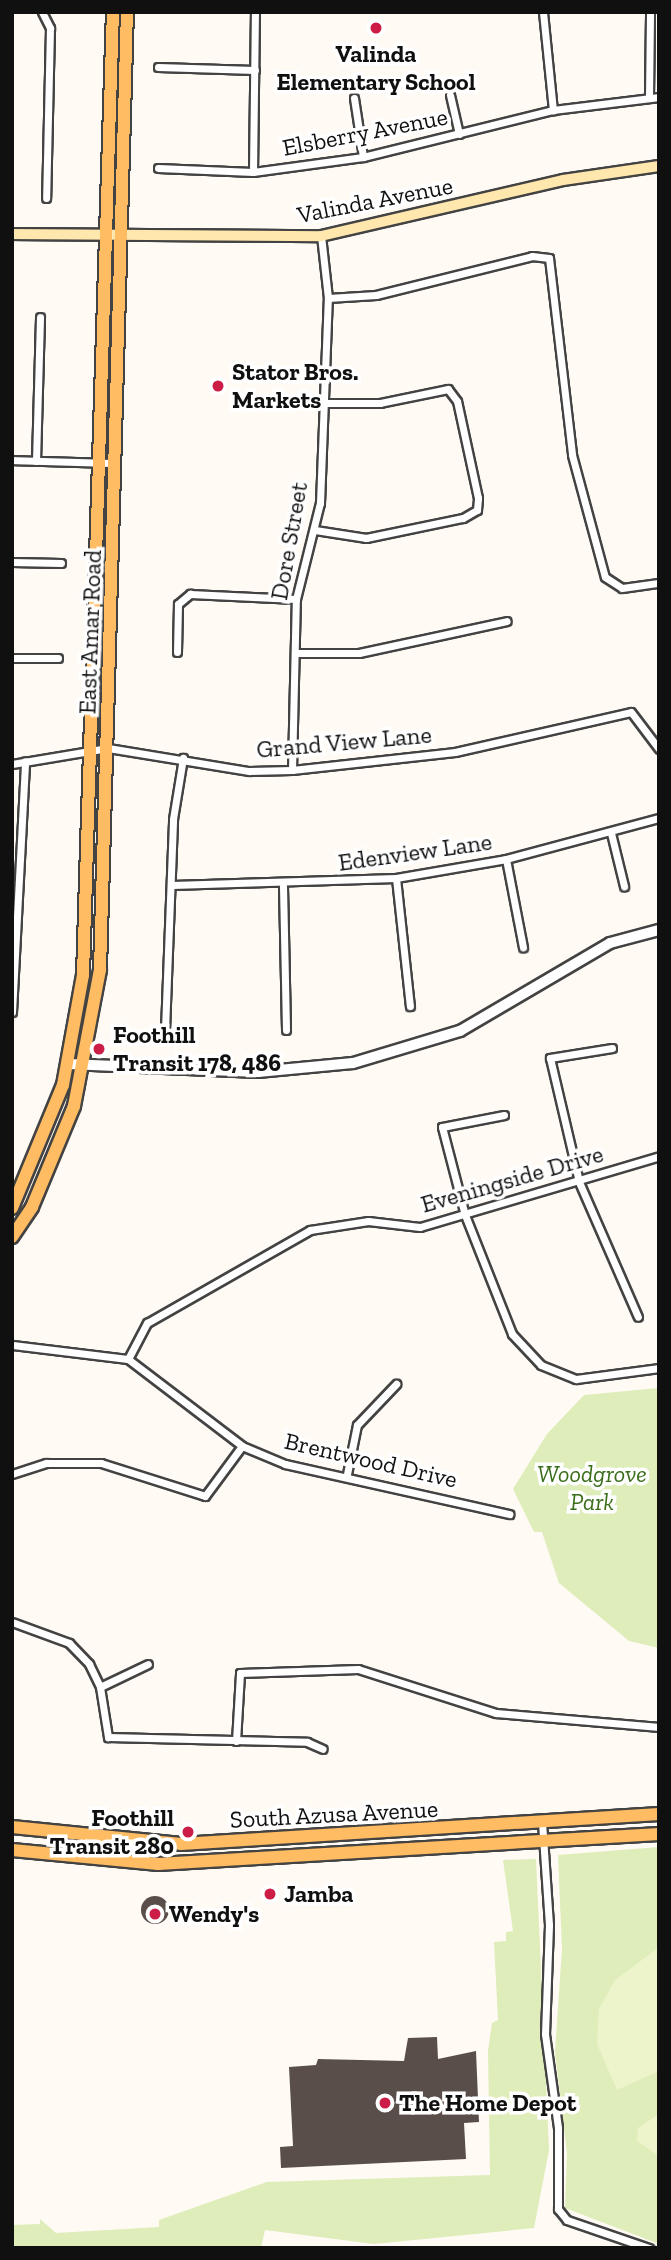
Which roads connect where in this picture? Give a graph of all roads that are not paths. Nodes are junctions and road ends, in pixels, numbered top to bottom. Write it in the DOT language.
graph roads {
  1 [pos="113,12"];
  2 [pos="127,12"];
  3 [pos="255,12"];
  4 [pos="543,12"];
  5 [pos="650,12"];
  6 [pos="44,13"];
  7 [pos="158,67"];
  8 [pos="255,70"];
  9 [pos="450,95"];
  10 [pos="649,97"];
  11 [pos="659,97"];
  12 [pos="354,98"];
  13 [pos="553,110"];
  14 [pos="459,134"];
  15 [pos="363,157"];
  16 [pos="659,166"];
  17 [pos="158,168"];
  18 [pos="253,172"];
  19 [pos="46,198"];
  20 [pos="12,234"];
  21 [pos="321,236"];
  22 [pos="106,237"];
  23 [pos="121,237"];
  24 [pos="328,298"];
  25 [pos="40,317"];
  26 [pos="323,403"];
  27 [pos="12,460"];
  28 [pos="36,461"];
  29 [pos="99,463"];
  30 [pos="116,463"];
  31 [pos="315,530"];
  32 [pos="12,562"];
  33 [pos="61,563"];
  34 [pos="659,583"];
  35 [pos="296,599"];
  36 [pos="507,621"];
  37 [pos="177,652"];
  38 [pos="295,653"];
  39 [pos="12,658"];
  40 [pos="58,658"];
  41 [pos="108,748"];
  42 [pos="659,749"];
  43 [pos="90,750"];
  44 [pos="183,758"];
  45 [pos="25,761"];
  46 [pos="12,764"];
  47 [pos="292,770"];
  48 [pos="659,818"];
  49 [pos="611,833"];
  50 [pos="506,859"];
  51 [pos="396,878"];
  52 [pos="172,885"];
  53 [pos="283,886"];
  54 [pos="624,886"];
  55 [pos="659,930"];
  56 [pos="523,947"];
  57 [pos="410,1006"];
  58 [pos="12,1012"];
  59 [pos="164,1030"];
  60 [pos="286,1030"];
  61 [pos="612,1048"];
  62 [pos="68,1064"];
  63 [pos="86,1069"];
  64 [pos="504,1115"];
  65 [pos="659,1156"];
  66 [pos="579,1182"];
  67 [pos="12,1208"];
  68 [pos="465,1215"];
  69 [pos="12,1237"];
  70 [pos="638,1317"];
  71 [pos="12,1345"];
  72 [pos="128,1359"];
  73 [pos="659,1368"];
  74 [pos="396,1384"];
  75 [pos="242,1446"];
  76 [pos="12,1474"];
  77 [pos="347,1474"];
  78 [pos="509,1514"];
  79 [pos="12,1622"];
  80 [pos="148,1664"];
  81 [pos="100,1687"];
  82 [pos="659,1727"];
  83 [pos="236,1741"];
  84 [pos="323,1749"];
  85 [pos="659,1814"];
  86 [pos="542,1822"];
  87 [pos="12,1827"];
  88 [pos="659,1834"];
  89 [pos="543,1841"];
  90 [pos="12,1850"];
  91 [pos="649,2248"];
  1 -- 22 [label="main road, East Amar Road"];
  2 -- 23 [label="main road, East Amar Road"];
  3 -- 8 [label="street"];
  4 -- 13 [label="street"];
  5 -- 10 [label="street"];
  6 -- 19 [label="street"];
  7 -- 8 [label="street"];
  8 -- 18 [label="street"];
  9 -- 14 [label="street"];
  10 -- 11 [label="street, Elsberry Avenue"];
  10 -- 13 [label="street, Elsberry Avenue"];
  12 -- 15 [label="street"];
  13 -- 14 [label="street, Elsberry Avenue"];
  14 -- 15 [label="street, Elsberry Avenue"];
  15 -- 18 [label="street, Elsberry Avenue"];
  16 -- 21 [label="main road, Valinda Avenue"];
  17 -- 18 [label="street, Elsberry Avenue"];
  20 -- 22 [label="main road, Valinda Avenue"];
  21 -- 23 [label="main road, Valinda Avenue"];
  21 -- 24 [label="street, Dore Street"];
  22 -- 23 [label="main road, Valinda Avenue"];
  22 -- 29 [label="main road, East Amar Road"];
  23 -- 30 [label="main road, East Amar Road"];
  24 -- 26 [label="street, Dore Street"];
  24 -- 34 [label="street"];
  25 -- 28 [label="street"];
  26 -- 31 [label="street, Dore Street"];
  26 -- 31 [label="street"];
  27 -- 28 [label="street"];
  28 -- 29 [label="street"];
  29 -- 30 [label="street"];
  29 -- 43 [label="main road, East Amar Road"];
  30 -- 41 [label="main road, East Amar Road"];
  31 -- 35 [label="street, Dore Street"];
  32 -- 33 [label="street"];
  35 -- 37 [label="street"];
  35 -- 38 [label="street, Dore Street"];
  36 -- 38 [label="street"];
  38 -- 47 [label="street, Dore Street"];
  39 -- 40 [label="street"];
  41 -- 43 [label="street, Grand View Lane"];
  41 -- 44 [label="street, Grand View Lane"];
  41 -- 63 [label="main road, East Amar Road"];
  42 -- 47 [label="street, Grand View Lane"];
  43 -- 45 [label="street, Grand View Lane"];
  43 -- 62 [label="main road, East Amar Road"];
  44 -- 47 [label="street, Grand View Lane"];
  44 -- 52 [label="street"];
  45 -- 46 [label="street, Grand View Lane"];
  45 -- 58 [label="street"];
  48 -- 49 [label="street, Edenview Lane"];
  49 -- 50 [label="street, Edenview Lane"];
  49 -- 54 [label="street"];
  50 -- 51 [label="street, Edenview Lane"];
  50 -- 56 [label="street"];
  51 -- 53 [label="street, Edenview Lane"];
  51 -- 57 [label="street"];
  52 -- 53 [label="street, Edenview Lane"];
  52 -- 59 [label="street"];
  53 -- 60 [label="street"];
  55 -- 63 [label="street"];
  61 -- 66 [label="street"];
  62 -- 63 [label="street"];
  62 -- 67 [label="main road, East Amar Road"];
  63 -- 69 [label="main road, East Amar Road"];
  64 -- 68 [label="street"];
  65 -- 66 [label="street, Eveningside Drive"];
  66 -- 68 [label="street, Eveningside Drive"];
  66 -- 70 [label="street"];
  68 -- 72 [label="street, Eveningside Drive"];
  68 -- 73 [label="street"];
  71 -- 72 [label="street"];
  72 -- 75 [label="street, Brentwood Drive"];
  74 -- 77 [label="street"];
  75 -- 76 [label="street"];
  75 -- 77 [label="street, Brentwood Drive"];
  77 -- 78 [label="street, Brentwood Drive"];
  79 -- 81 [label="street"];
  80 -- 81 [label="street"];
  81 -- 83 [label="street"];
  82 -- 83 [label="street"];
  83 -- 84 [label="street"];
  85 -- 86 [label="main road, South Azusa Avenue"];
  86 -- 87 [label="main road, South Azusa Avenue"];
  86 -- 89 [label="street"];
  88 -- 89 [label="main road, South Azusa Avenue"];
  89 -- 90 [label="main road, South Azusa Avenue"];
  89 -- 91 [label="street"];
}
